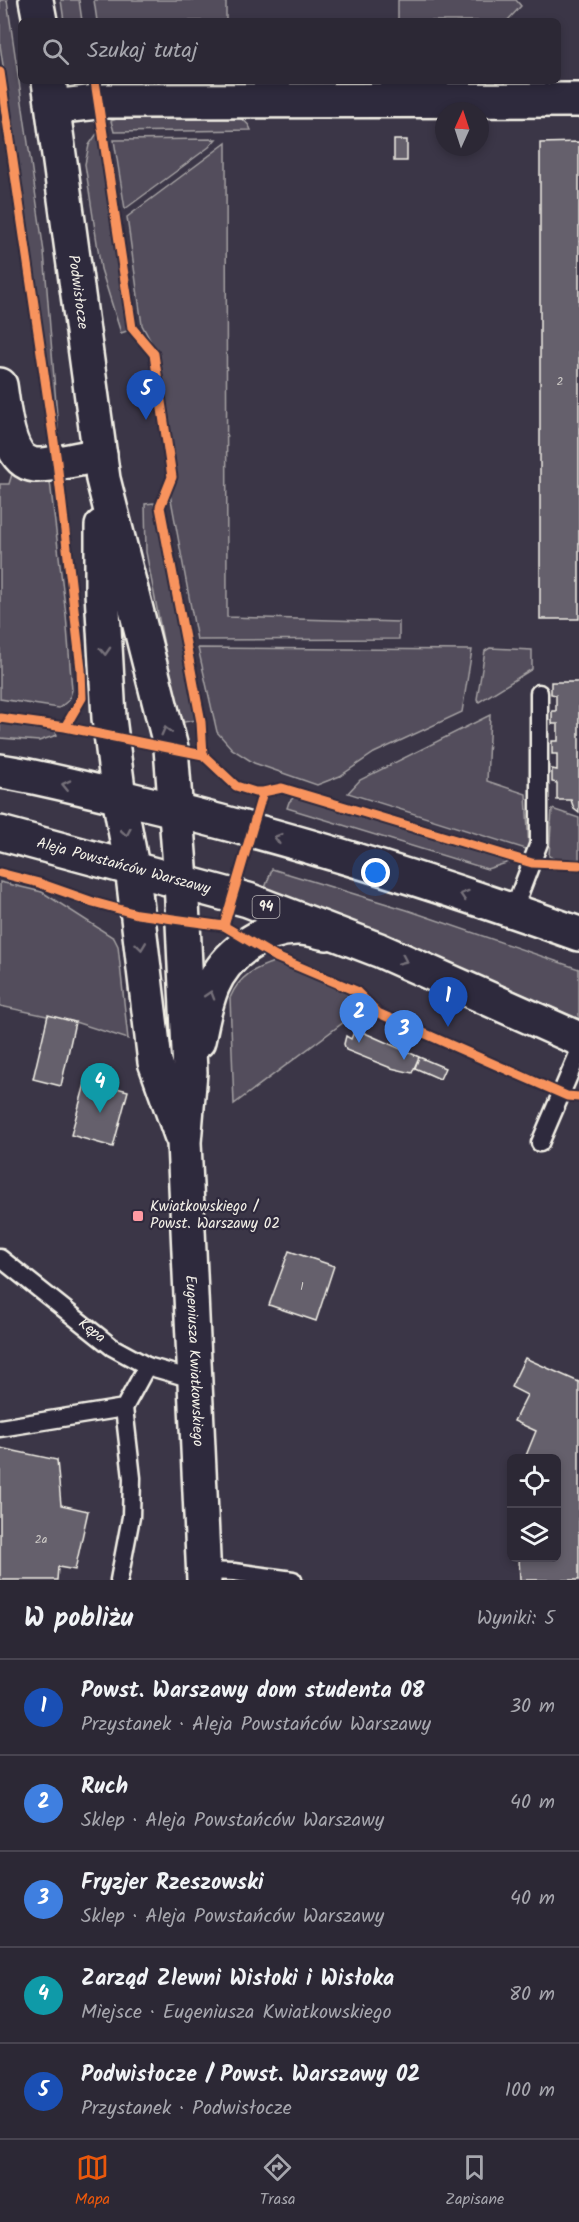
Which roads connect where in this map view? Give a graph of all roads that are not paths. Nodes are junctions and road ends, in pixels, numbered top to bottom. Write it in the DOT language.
graph roads {
  1 [pos="36,0"];
  2 [pos="39,18"];
  3 [pos="51,94"];
  4 [pos="579,100"];
  5 [pos="0,385"];
  6 [pos="101,467"];
  7 [pos="539,693"];
  8 [pos="0,771"];
  9 [pos="119,797"];
  10 [pos="174,810"];
  11 [pos="0,833"];
  12 [pos="132,867"];
  13 [pos="181,880"];
  14 [pos="513,911"];
  15 [pos="579,934"];
  16 [pos="349,937"];
  17 [pos="579,1039"];
  18 [pos="579,1052"];
  19 [pos="190,1072"];
  20 [pos="184,1142"];
  21 [pos="540,1143"];
  22 [pos="0,1258"];
  23 [pos="147,1366"];
  24 [pos="195,1380"];
  25 [pos="124,1408"];
  26 [pos="0,1428"];
  27 [pos="204,1576"];
  28 [pos="119,1580"];
  29 [pos="293,1580"];
  1 -- 2 [label="street"];
  3 -- 4 [label="street, Podwisłocze"];
  3 -- 6 [label="street, Podwisłocze"];
  5 -- 6 [label="street"];
  6 -- 9 [label="street, Podwisłocze, one-way"];
  10 -- 6 [label="street, Podwisłocze, one-way"];
  7 -- 14 [label="lane"];
  9 -- 8 [label="street, one-way"];
  9 -- 10 [label="street"];
  9 -- 12 [label="street, Eugeniusza Kwiatkowskiego, one-way"];
  10 -- 13 [label="street, Podwisłocze"];
  14 -- 10 [label="street, one-way"];
  11 -- 12 [label="street, Aleja Powstańców Warszawy / 94"];
  12 -- 13 [label="street, Aleja Powstańców Warszawy / 94"];
  12 -- 20 [label="street, Eugeniusza Kwiatkowskiego, one-way"];
  13 -- 16 [label="street, Aleja Powstańców Warszawy / 94"];
  13 -- 19 [label="street, Eugeniusza Kwiatkowskiego"];
  14 -- 15 [label="street"];
  16 -- 17 [label="street, Aleja Powstańców Warszawy / 94, one-way"];
  19 -- 16 [label="street, one-way"];
  18 -- 21 [label="lane"];
  19 -- 20 [label="street, Eugeniusza Kwiatkowskiego"];
  20 -- 24 [label="street, Eugeniusza Kwiatkowskiego"];
  22 -- 23 [label="lane, Kępa"];
  23 -- 24 [label="lane, Kępa"];
  23 -- 25 [label="lane"];
  24 -- 27 [label="street, Eugeniusza Kwiatkowskiego"];
  25 -- 26 [label="lane"];
  25 -- 28 [label="lane"];
  27 -- 29 [label="lane"];
}
